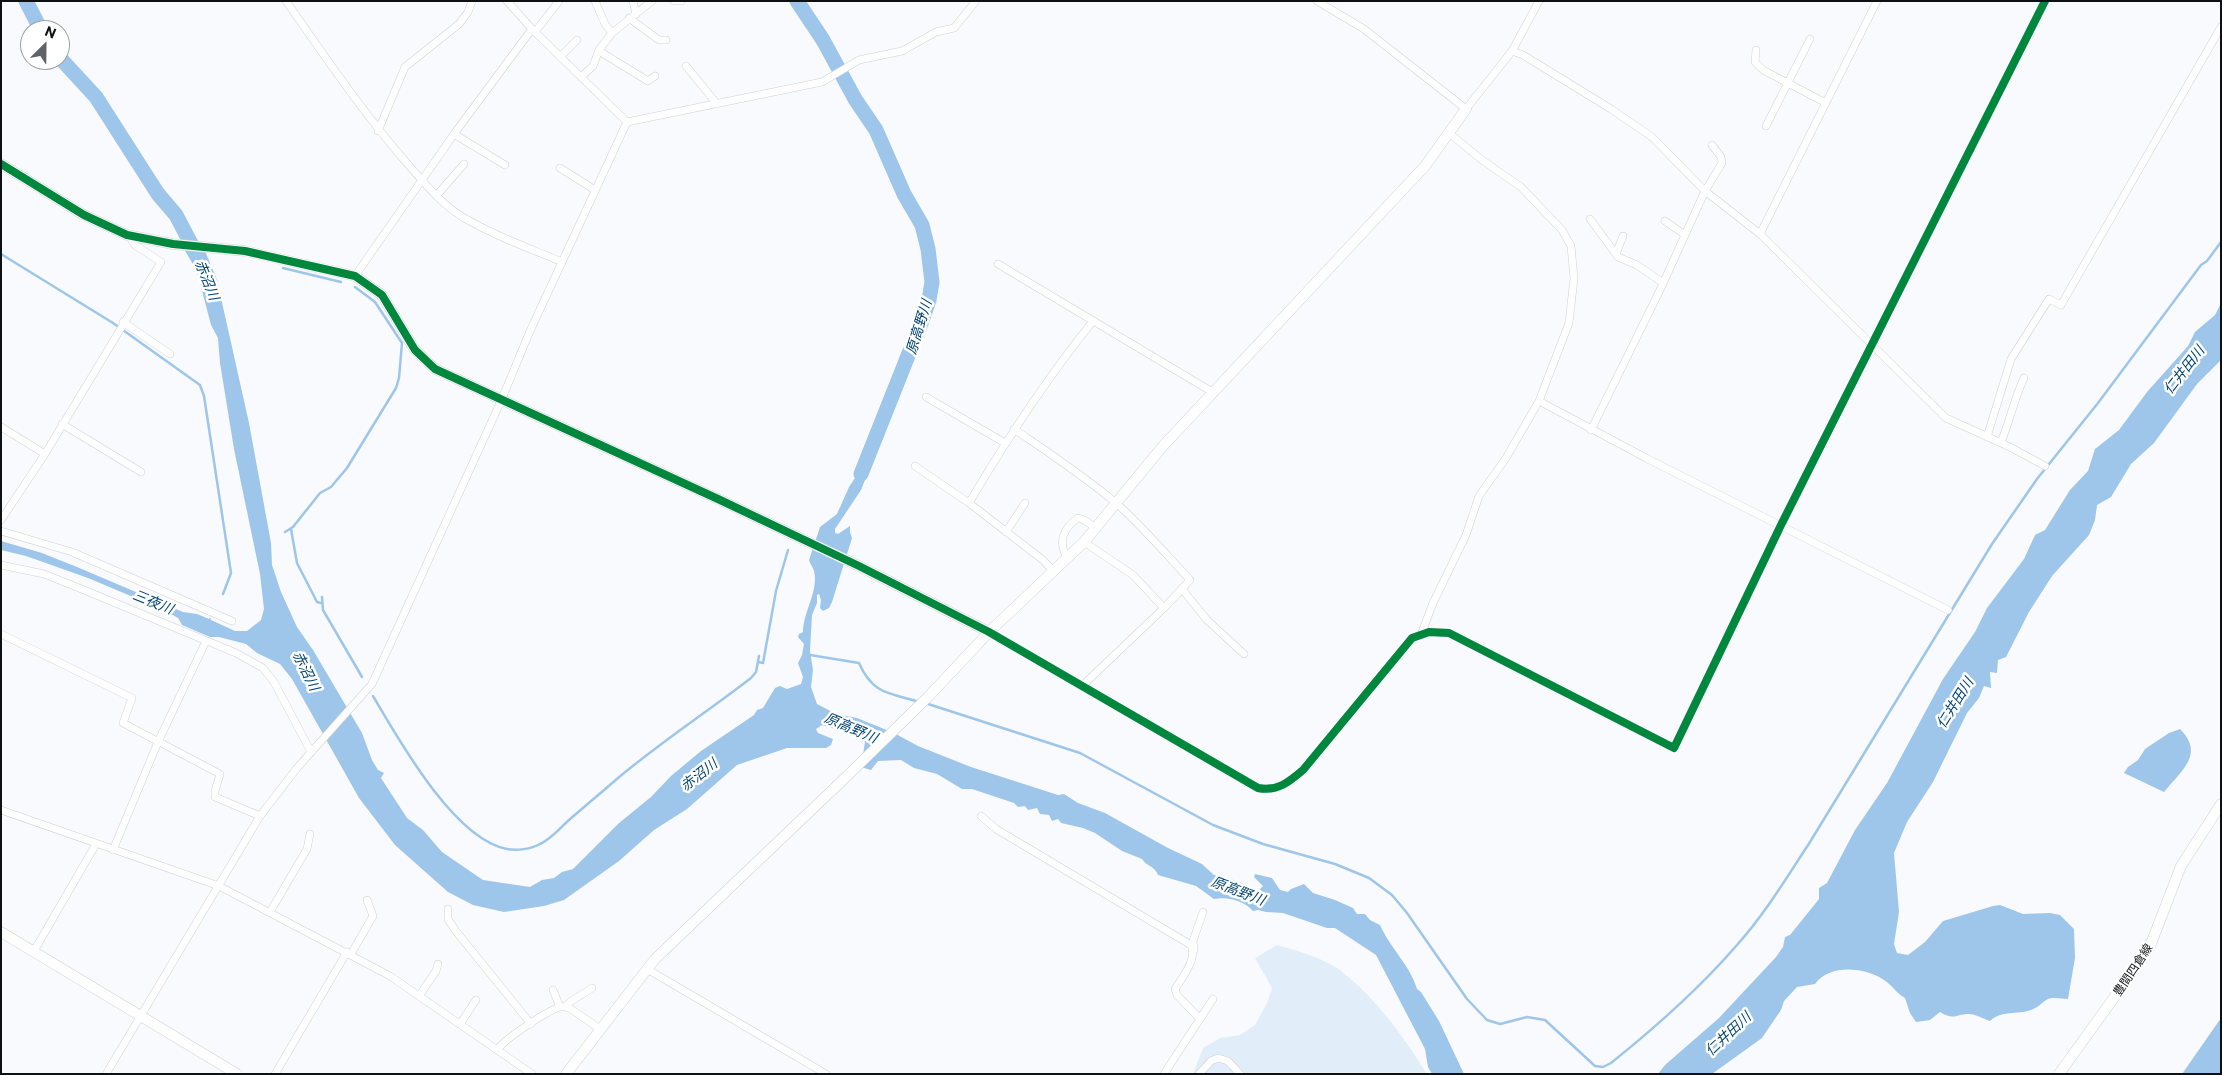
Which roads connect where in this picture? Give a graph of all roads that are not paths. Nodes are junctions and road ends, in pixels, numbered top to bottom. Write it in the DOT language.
graph roads {
  1 [pos="286,1"];
  2 [pos="472,1"];
  3 [pos="507,1"];
  4 [pos="559,1"];
  5 [pos="595,1"];
  6 [pos="633,1"];
  7 [pos="652,1"];
  8 [pos="674,1"];
  9 [pos="681,1"];
  10 [pos="976,1"];
  11 [pos="1317,1"];
  12 [pos="1539,1"];
  13 [pos="1877,1"];
  14 [pos="2045,1"];
  15 [pos="633,16"];
  16 [pos="2221,27"];
  17 [pos="533,31"];
  18 [pos="612,33"];
  19 [pos="1810,39"];
  20 [pos="577,40"];
  21 [pos="666,40"];
  22 [pos="1756,50"];
  23 [pos="599,51"];
  24 [pos="1512,51"];
  25 [pos="560,57"];
  26 [pos="686,66"];
  27 [pos="655,76"];
  28 [pos="582,77"];
  29 [pos="1787,83"];
  30 [pos="1826,103"];
  31 [pos="717,104"];
  32 [pos="1466,108"];
  33 [pos="627,122"];
  34 [pos="1766,126"];
  35 [pos="378,131"];
  36 [pos="1449,133"];
  37 [pos="454,134"];
  38 [pos="1712,144"];
  39 [pos="1,164"];
  40 [pos="464,164"];
  41 [pos="505,165"];
  42 [pos="560,168"];
  43 [pos="422,180"];
  44 [pos="595,190"];
  45 [pos="1705,191"];
  46 [pos="437,195"];
  47 [pos="1590,219"];
  48 [pos="1665,221"];
  49 [pos="1760,234"];
  50 [pos="127,235"];
  51 [pos="1685,235"];
  52 [pos="1623,236"];
  53 [pos="1616,254"];
  54 [pos="562,262"];
  55 [pos="998,264"];
  56 [pos="355,276"];
  57 [pos="1663,283"];
  58 [pos="1093,321"];
  59 [pos="121,325"];
  60 [pos="1873,346"];
  61 [pos="170,354"];
  62 [pos="2024,378"];
  63 [pos="1214,392"];
  64 [pos="926,397"];
  65 [pos="501,401"];
  66 [pos="1539,401"];
  67 [pos="62,424"];
  68 [pos="1,427"];
  69 [pos="1014,429"];
  70 [pos="1591,430"];
  71 [pos="1987,436"];
  72 [pos="1005,442"];
  73 [pos="2001,442"];
  74 [pos="45,454"];
  75 [pos="915,466"];
  76 [pos="2045,466"];
  77 [pos="141,472"];
  78 [pos="969,503"];
  79 [pos="1025,503"];
  80 [pos="1116,503"];
  81 [pos="3,516"];
  82 [pos="1781,525"];
  83 [pos="1096,528"];
  84 [pos="1,531"];
  85 [pos="1006,532"];
  86 [pos="1084,542"];
  87 [pos="1067,558"];
  88 [pos="1,565"];
  89 [pos="1053,571"];
  90 [pos="1182,589"];
  91 [pos="1164,608"];
  92 [pos="1948,610"];
  93 [pos="232,621"];
  94 [pos="989,632"];
  95 [pos="1,634"];
  96 [pos="1421,635"];
  97 [pos="206,641"];
  98 [pos="1244,654"];
  99 [pos="1083,685"];
  100 [pos="158,742"];
  101 [pos="312,752"];
  102 [pos="2221,804"];
  103 [pos="1,810"];
  104 [pos="260,816"];
  105 [pos="981,816"];
  106 [pos="310,834"];
  107 [pos="96,844"];
  108 [pos="113,850"];
  109 [pos="219,886"];
  110 [pos="367,900"];
  111 [pos="448,909"];
  112 [pos="270,912"];
  113 [pos="1203,912"];
  114 [pos="1,932"];
  115 [pos="1194,950"];
  116 [pos="34,952"];
  117 [pos="349,953"];
  118 [pos="438,964"];
  119 [pos="646,969"];
  120 [pos="592,988"];
  121 [pos="553,990"];
  122 [pos="419,996"];
  123 [pos="1213,999"];
  124 [pos="476,1000"];
  125 [pos="563,1007"];
  126 [pos="141,1016"];
  127 [pos="1200,1019"];
  128 [pos="460,1024"];
  129 [pos="531,1024"];
  130 [pos="600,1029"];
  131 [pos="497,1050"];
  132 [pos="106,1074"];
  133 [pos="237,1074"];
  134 [pos="275,1074"];
  135 [pos="532,1074"];
  136 [pos="566,1074"];
  137 [pos="826,1074"];
  138 [pos="1164,1074"];
  139 [pos="1199,1074"];
  140 [pos="1240,1074"];
  141 [pos="2059,1074"];
  1 -- 35 [label="street"];
  2 -- 35 [label="street"];
  3 -- 17 [label="street"];
  4 -- 17 [label="street"];
  5 -- 18 [label="street"];
  6 -- 15 [label="street"];
  7 -- 15 [label="street"];
  8 -- 9 [label="street"];
  10 -- 31 [label="street"];
  11 -- 32 [label="street"];
  12 -- 24 [label="street"];
  13 -- 30 [label="street"];
  14 -- 60 [label="street"];
  15 -- 18 [label="street"];
  15 -- 21 [label="street"];
  16 -- 71 [label="street"];
  17 -- 25 [label="street"];
  17 -- 37 [label="street"];
  18 -- 23 [label="street"];
  19 -- 29 [label="street"];
  20 -- 25 [label="street"];
  22 -- 29 [label="street"];
  23 -- 27 [label="street"];
  23 -- 28 [label="street"];
  24 -- 32 [label="street"];
  24 -- 45 [label="street"];
  25 -- 28 [label="street"];
  26 -- 31 [label="street"];
  28 -- 33 [label="street"];
  29 -- 30 [label="street"];
  29 -- 34 [label="street"];
  30 -- 49 [label="street"];
  31 -- 33 [label="street"];
  32 -- 36 [label="street"];
  33 -- 44 [label="street"];
  35 -- 43 [label="street"];
  36 -- 63 [label="street"];
  36 -- 66 [label="street"];
  37 -- 41 [label="street"];
  37 -- 43 [label="street"];
  38 -- 45 [label="street"];
  39 -- 50 [label="street"];
  40 -- 46 [label="street"];
  42 -- 44 [label="street"];
  43 -- 46 [label="street"];
  43 -- 56 [label="street"];
  44 -- 54 [label="street"];
  45 -- 49 [label="street"];
  45 -- 51 [label="street"];
  46 -- 54 [label="street"];
  47 -- 53 [label="street"];
  48 -- 51 [label="street"];
  49 -- 60 [label="street"];
  50 -- 56 [label="street"];
  50 -- 59 [label="street"];
  51 -- 57 [label="street"];
  52 -- 53 [label="street"];
  53 -- 57 [label="street"];
  54 -- 65 [label="street"];
  55 -- 58 [label="street"];
  56 -- 65 [label="street"];
  57 -- 70 [label="street"];
  58 -- 63 [label="street"];
  58 -- 69 [label="street"];
  59 -- 61 [label="street"];
  59 -- 67 [label="street"];
  60 -- 71 [label="street"];
  60 -- 82 [label="street"];
  62 -- 73 [label="street"];
  63 -- 80 [label="street"];
  64 -- 72 [label="street"];
  65 -- 94 [label="street"];
  65 -- 101 [label="street"];
  66 -- 70 [label="street"];
  66 -- 96 [label="street"];
  67 -- 74 [label="street"];
  67 -- 77 [label="street"];
  68 -- 74 [label="street"];
  69 -- 72 [label="street"];
  69 -- 80 [label="street"];
  70 -- 82 [label="street"];
  71 -- 73 [label="street"];
  72 -- 78 [label="street"];
  73 -- 76 [label="street"];
  74 -- 81 [label="street"];
  75 -- 78 [label="street"];
  78 -- 85 [label="street"];
  79 -- 85 [label="street"];
  80 -- 83 [label="street"];
  80 -- 90 [label="street"];
  82 -- 92 [label="street"];
  82 -- 96 [label="street"];
  83 -- 86 [label="street"];
  83 -- 87 [label="street"];
  84 -- 93 [label="street"];
  85 -- 89 [label="street"];
  86 -- 87 [label="street"];
  86 -- 91 [label="street"];
  87 -- 89 [label="street"];
  88 -- 97 [label="street"];
  89 -- 94 [label="street"];
  90 -- 91 [label="street"];
  90 -- 98 [label="street"];
  91 -- 99 [label="street"];
  94 -- 99 [label="street"];
  94 -- 119 [label="street"];
  95 -- 100 [label="street"];
  96 -- 99 [label="street"];
  97 -- 100 [label="street"];
  97 -- 101 [label="street"];
  100 -- 104 [label="street"];
  100 -- 108 [label="street"];
  101 -- 104 [label="street"];
  102 -- 141 [label="street, 豊間四倉線"];
  103 -- 107 [label="street"];
  104 -- 109 [label="street"];
  105 -- 115 [label="street"];
  106 -- 112 [label="street"];
  107 -- 108 [label="street"];
  107 -- 116 [label="street"];
  108 -- 109 [label="street"];
  109 -- 112 [label="street"];
  109 -- 126 [label="street"];
  110 -- 117 [label="street"];
  111 -- 129 [label="street"];
  112 -- 117 [label="street"];
  113 -- 115 [label="street"];
  114 -- 116 [label="street"];
  115 -- 127 [label="street"];
  116 -- 126 [label="street"];
  117 -- 122 [label="street"];
  117 -- 134 [label="street"];
  118 -- 122 [label="street"];
  119 -- 130 [label="street"];
  119 -- 137 [label="street"];
  120 -- 125 [label="street"];
  121 -- 125 [label="street"];
  122 -- 128 [label="street"];
  123 -- 127 [label="street"];
  124 -- 128 [label="street"];
  125 -- 129 [label="street"];
  125 -- 130 [label="street"];
  126 -- 132 [label="street"];
  126 -- 133 [label="street"];
  127 -- 138 [label="street"];
  128 -- 131 [label="street"];
  129 -- 131 [label="street"];
  130 -- 136 [label="street"];
  131 -- 135 [label="street"];
  139 -- 140 [label="street"];
}
